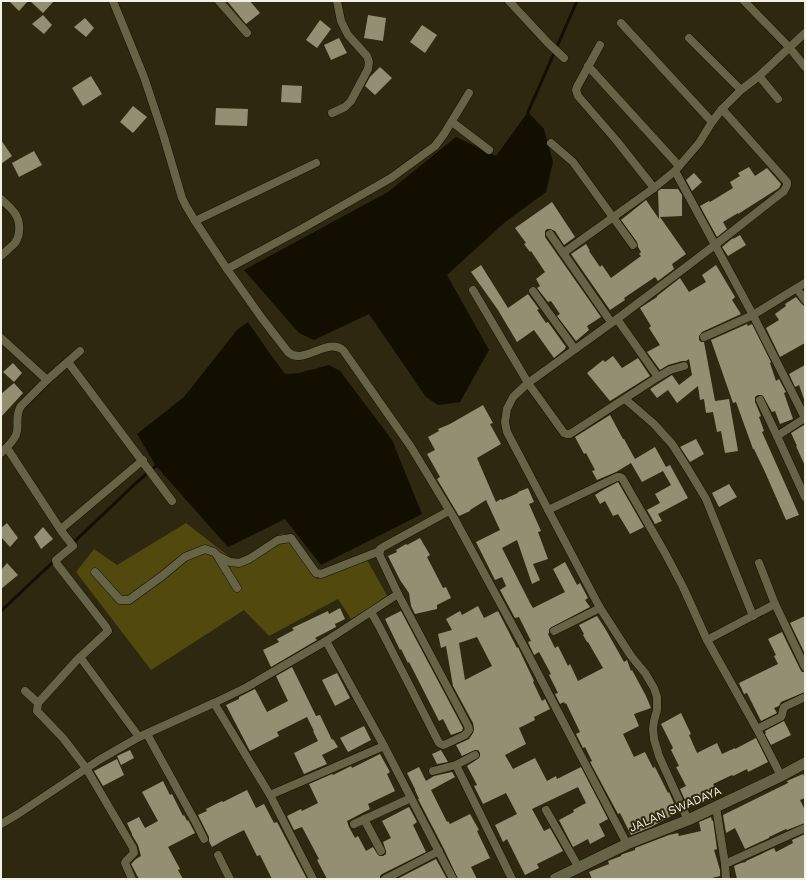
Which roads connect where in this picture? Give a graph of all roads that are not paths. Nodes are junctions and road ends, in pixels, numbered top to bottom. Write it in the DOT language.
graph roads {
  1 [pos="113,1"];
  2 [pos="219,1"];
  3 [pos="337,1"];
  4 [pos="509,1"];
  5 [pos="744,1"];
  6 [pos="620,24"];
  7 [pos="247,33"];
  8 [pos="805,33"];
  9 [pos="689,38"];
  10 [pos="600,45"];
  11 [pos="789,47"];
  12 [pos="564,58"];
  13 [pos="588,66"];
  14 [pos="805,66"];
  15 [pos="759,76"];
  16 [pos="741,90"];
  17 [pos="469,93"];
  18 [pos="778,99"];
  19 [pos="722,109"];
  20 [pos="332,113"];
  21 [pos="452,122"];
  22 [pos="712,122"];
  23 [pos="551,143"];
  24 [pos="489,150"];
  25 [pos="316,163"];
  26 [pos="677,168"];
  27 [pos="654,188"];
  28 [pos="1,199"];
  29 [pos="613,218"];
  30 [pos="195,221"];
  31 [pos="550,234"];
  32 [pos="633,245"];
  33 [pos="715,245"];
  34 [pos="563,253"];
  35 [pos="1,256"];
  36 [pos="226,269"];
  37 [pos="805,283"];
  38 [pos="797,289"];
  39 [pos="473,290"];
  40 [pos="533,291"];
  41 [pos="805,300"];
  42 [pos="753,315"];
  43 [pos="614,320"];
  44 [pos="704,337"];
  45 [pos="1,338"];
  46 [pos="574,348"];
  47 [pos="80,351"];
  48 [pos="68,362"];
  49 [pos="684,366"];
  50 [pos="658,377"];
  51 [pos="47,380"];
  52 [pos="528,383"];
  53 [pos="625,399"];
  54 [pos="760,400"];
  55 [pos="805,418"];
  56 [pos="777,436"];
  57 [pos="4,451"];
  58 [pos="144,462"];
  59 [pos="805,497"];
  60 [pos="172,501"];
  61 [pos="548,510"];
  62 [pos="450,511"];
  63 [pos="62,530"];
  64 [pos="380,551"];
  65 [pos="218,556"];
  66 [pos="759,563"];
  67 [pos="95,572"];
  68 [pos="237,588"];
  69 [pos="398,594"];
  70 [pos="775,604"];
  71 [pos="600,608"];
  72 [pos="371,612"];
  73 [pos="753,616"];
  74 [pos="554,631"];
  75 [pos="707,640"];
  76 [pos="326,641"];
  77 [pos="80,657"];
  78 [pos="805,667"];
  79 [pos="25,691"];
  80 [pos="805,697"];
  81 [pos="38,703"];
  82 [pos="214,703"];
  83 [pos="757,729"];
  84 [pos="147,734"];
  85 [pos="139,737"];
  86 [pos="384,746"];
  87 [pos="475,755"];
  88 [pos="805,764"];
  89 [pos="456,765"];
  90 [pos="86,768"];
  91 [pos="433,771"];
  92 [pos="781,776"];
  93 [pos="270,795"];
  94 [pos="411,798"];
  95 [pos="716,807"];
  96 [pos="546,810"];
  97 [pos="364,819"];
  98 [pos="688,820"];
  99 [pos="1,824"];
  100 [pos="354,824"];
  101 [pos="805,828"];
  102 [pos="204,839"];
  103 [pos="627,844"];
  104 [pos="381,851"];
  105 [pos="439,851"];
  106 [pos="218,855"];
  107 [pos="725,864"];
  108 [pos="579,868"];
  109 [pos="132,879"];
  110 [pos="230,879"];
  111 [pos="313,879"];
  112 [pos="385,879"];
  113 [pos="453,879"];
  114 [pos="512,879"];
  115 [pos="555,879"];
  116 [pos="726,879"];
  1 -- 30 [label="street"];
  2 -- 7 [label="street"];
  3 -- 20 [label="street"];
  4 -- 12 [label="street"];
  5 -- 11 [label="street"];
  6 -- 22 [label="street"];
  8 -- 11 [label="street"];
  9 -- 16 [label="street"];
  10 -- 13 [label="street"];
  11 -- 14 [label="street"];
  11 -- 15 [label="street"];
  13 -- 26 [label="street"];
  13 -- 27 [label="street"];
  15 -- 16 [label="street"];
  15 -- 18 [label="street"];
  16 -- 19 [label="street"];
  17 -- 21 [label="street"];
  19 -- 22 [label="street"];
  19 -- 33 [label="street"];
  21 -- 24 [label="street"];
  21 -- 36 [label="street"];
  22 -- 26 [label="street"];
  23 -- 29 [label="street"];
  25 -- 30 [label="street"];
  26 -- 27 [label="street"];
  26 -- 33 [label="street"];
  27 -- 29 [label="street"];
  28 -- 35 [label="street"];
  29 -- 32 [label="street"];
  29 -- 34 [label="street"];
  30 -- 36 [label="street"];
  31 -- 34 [label="street"];
  33 -- 42 [label="street"];
  33 -- 43 [label="street"];
  34 -- 43 [label="street"];
  36 -- 62 [label="street"];
  37 -- 38 [label="street"];
  38 -- 41 [label="street"];
  38 -- 42 [label="street"];
  39 -- 52 [label="street"];
  40 -- 46 [label="street"];
  42 -- 44 [label="street"];
  42 -- 55 [label="street"];
  43 -- 46 [label="street"];
  43 -- 50 [label="street"];
  45 -- 51 [label="street"];
  46 -- 52 [label="street"];
  47 -- 48 [label="street"];
  48 -- 51 [label="street"];
  48 -- 58 [label="street"];
  49 -- 50 [label="street"];
  50 -- 53 [label="street"];
  51 -- 57 [label="street"];
  52 -- 53 [label="street"];
  52 -- 61 [label="street"];
  53 -- 73 [label="street"];
  54 -- 56 [label="street"];
  55 -- 56 [label="street"];
  56 -- 59 [label="street"];
  57 -- 63 [label="street"];
  58 -- 60 [label="street"];
  58 -- 63 [label="street"];
  61 -- 71 [label="street"];
  61 -- 75 [label="street"];
  62 -- 64 [label="street"];
  62 -- 103 [label="street"];
  63 -- 77 [label="street"];
  64 -- 65 [label="street"];
  64 -- 69 [label="street"];
  65 -- 67 [label="street"];
  65 -- 68 [label="street"];
  66 -- 70 [label="street"];
  69 -- 72 [label="street"];
  69 -- 72 [label="street"];
  70 -- 73 [label="street"];
  70 -- 78 [label="street"];
  71 -- 74 [label="street"];
  71 -- 98 [label="street"];
  72 -- 76 [label="street"];
  73 -- 75 [label="street"];
  75 -- 83 [label="street"];
  76 -- 82 [label="street"];
  76 -- 86 [label="street"];
  77 -- 81 [label="street"];
  77 -- 85 [label="street"];
  79 -- 81 [label="street"];
  80 -- 83 [label="street"];
  81 -- 90 [label="street"];
  82 -- 84 [label="street"];
  82 -- 93 [label="street"];
  83 -- 92 [label="street"];
  84 -- 85 [label="street"];
  84 -- 102 [label="street"];
  85 -- 90 [label="street"];
  86 -- 93 [label="street"];
  86 -- 94 [label="street"];
  87 -- 89 [label="street"];
  88 -- 92 [label="street, JALAN SWADAYA"];
  89 -- 91 [label="street"];
  89 -- 114 [label="street"];
  90 -- 99 [label="street"];
  90 -- 109 [label="street"];
  92 -- 95 [label="street, JALAN SWADAYA"];
  93 -- 111 [label="street"];
  94 -- 97 [label="street"];
  94 -- 105 [label="street"];
  95 -- 98 [label="street, JALAN SWADAYA"];
  95 -- 107 [label="street"];
  96 -- 108 [label="street"];
  97 -- 100 [label="street"];
  97 -- 104 [label="street"];
  98 -- 103 [label="street, JALAN SWADAYA"];
  101 -- 107 [label="street"];
  103 -- 108 [label="street, JALAN SWADAYA"];
  105 -- 112 [label="street"];
  105 -- 113 [label="street"];
  106 -- 110 [label="street"];
  107 -- 116 [label="street"];
  108 -- 115 [label="street, JALAN SWADAYA"];
}
